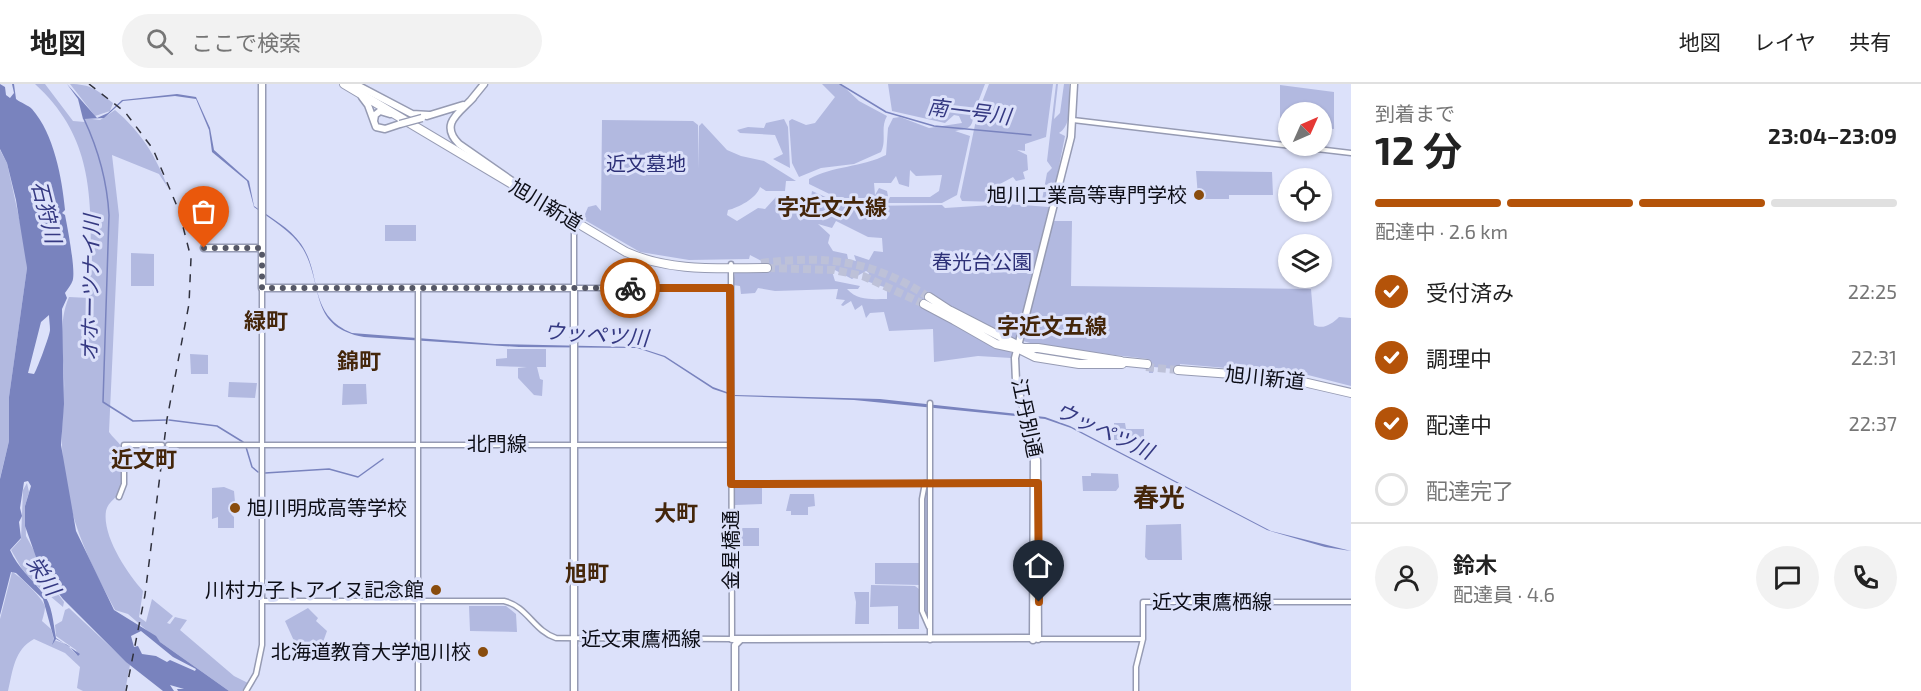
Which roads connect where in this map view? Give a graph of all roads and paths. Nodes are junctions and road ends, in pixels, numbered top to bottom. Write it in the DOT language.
graph roads {
  1 [pos="262,84"];
  2 [pos="342,84"];
  3 [pos="349,84"];
  4 [pos="355,84"];
  5 [pos="484,84"];
  6 [pos="1074,84"];
  7 [pos="473,99"];
  8 [pos="422,117"];
  9 [pos="1072,120"];
  10 [pos="412,125"];
  11 [pos="390,127"];
  12 [pos="1351,153"];
  13 [pos="515,183"];
  14 [pos="574,222"];
  15 [pos="204,248"];
  16 [pos="262,248"];
  17 [pos="730,266"];
  18 [pos="764,266"];
  19 [pos="262,288"];
  20 [pos="418,288"];
  21 [pos="574,288"];
  22 [pos="730,288"];
  23 [pos="927,300"];
  24 [pos="952,316"];
  25 [pos="998,340"];
  26 [pos="1018,347"];
  27 [pos="1037,353"];
  28 [pos="1122,363"];
  29 [pos="1147,365"];
  30 [pos="1178,368"];
  31 [pos="1351,392"];
  32 [pos="930,403"];
  33 [pos="262,444"];
  34 [pos="418,444"];
  35 [pos="574,444"];
  36 [pos="162,445"];
  37 [pos="168,445"];
  38 [pos="731,445"];
  39 [pos="927,483"];
  40 [pos="1035,483"];
  41 [pos="731,484"];
  42 [pos="119,497"];
  43 [pos="262,601"];
  44 [pos="418,601"];
  45 [pos="1351,602"];
  46 [pos="930,636"];
  47 [pos="574,638"];
  48 [pos="1035,639"];
  49 [pos="1143,639"];
  50 [pos="735,642"];
  51 [pos="246,691"];
  52 [pos="418,691"];
  53 [pos="574,691"];
  54 [pos="733,691"];
  55 [pos="1136,691"];
  1 -- 16 [label="main road"];
  2 -- 10 [label="highway, 旭川新道"];
  2 -- 11 [label="main road"];
  3 -- 13 [label="highway, 旭川新道"];
  4 -- 8 [label="main road, bridge"];
  5 -- 7 [label="main road"];
  6 -- 9 [label="main road, 江丹別通"];
  7 -- 8 [label="main road"];
  7 -- 13 [label="main road"];
  8 -- 11 [label="main road, bridge"];
  9 -- 12 [label="street"];
  9 -- 26 [label="main road, 江丹別通"];
  10 -- 11 [label="main road"];
  10 -- 14 [label="highway, 旭川新道"];
  13 -- 17 [label="highway, 旭川新道"];
  14 -- 17 [label="highway, 旭川新道"];
  14 -- 21 [label="street"];
  15 -- 16 [label="main road"];
  16 -- 19 [label="main road"];
  17 -- 18 [label="highway, 旭川新道"];
  17 -- 22 [label="street, 金星橋通"];
  19 -- 20 [label="main road"];
  19 -- 33 [label="street"];
  20 -- 21 [label="main road"];
  20 -- 34 [label="street"];
  21 -- 22 [label="street"];
  21 -- 35 [label="main road"];
  22 -- 38 [label="street, 金星橋通"];
  23 -- 24 [label="highway"];
  24 -- 25 [label="highway"];
  24 -- 26 [label="highway"];
  26 -- 28 [label="highway"];
  26 -- 40 [label="main road, 江丹別通"];
  27 -- 28 [label="highway"];
  28 -- 29 [label="highway"];
  30 -- 31 [label="highway, 旭川新道"];
  32 -- 39 [label="street"];
  33 -- 34 [label="street, 北門線"];
  33 -- 37 [label="street, 北門線"];
  33 -- 43 [label="street"];
  34 -- 35 [label="street, 北門線"];
  34 -- 44 [label="street"];
  35 -- 38 [label="street, 北門線"];
  35 -- 47 [label="main road"];
  36 -- 42 [label="street"];
  38 -- 41 [label="street, 金星橋通"];
  39 -- 40 [label="street"];
  39 -- 41 [label="street"];
  39 -- 46 [label="street"];
  39 -- 46 [label="street"];
  40 -- 48 [label="main road, 江丹別通"];
  41 -- 50 [label="street, 金星橋通"];
  43 -- 44 [label="street, 近文東鷹栖線"];
  43 -- 51 [label="street"];
  44 -- 47 [label="street, 近文東鷹栖線"];
  44 -- 52 [label="street"];
  45 -- 49 [label="street, 近文東鷹栖線"];
  46 -- 48 [label="main road, 近文東鷹栖線"];
  46 -- 50 [label="main road, 近文東鷹栖線"];
  47 -- 50 [label="street, 近文東鷹栖線"];
  47 -- 53 [label="main road"];
  48 -- 49 [label="street, 近文東鷹栖線"];
  49 -- 55 [label="street"];
  50 -- 54 [label="main road, 金星橋通"];
}
